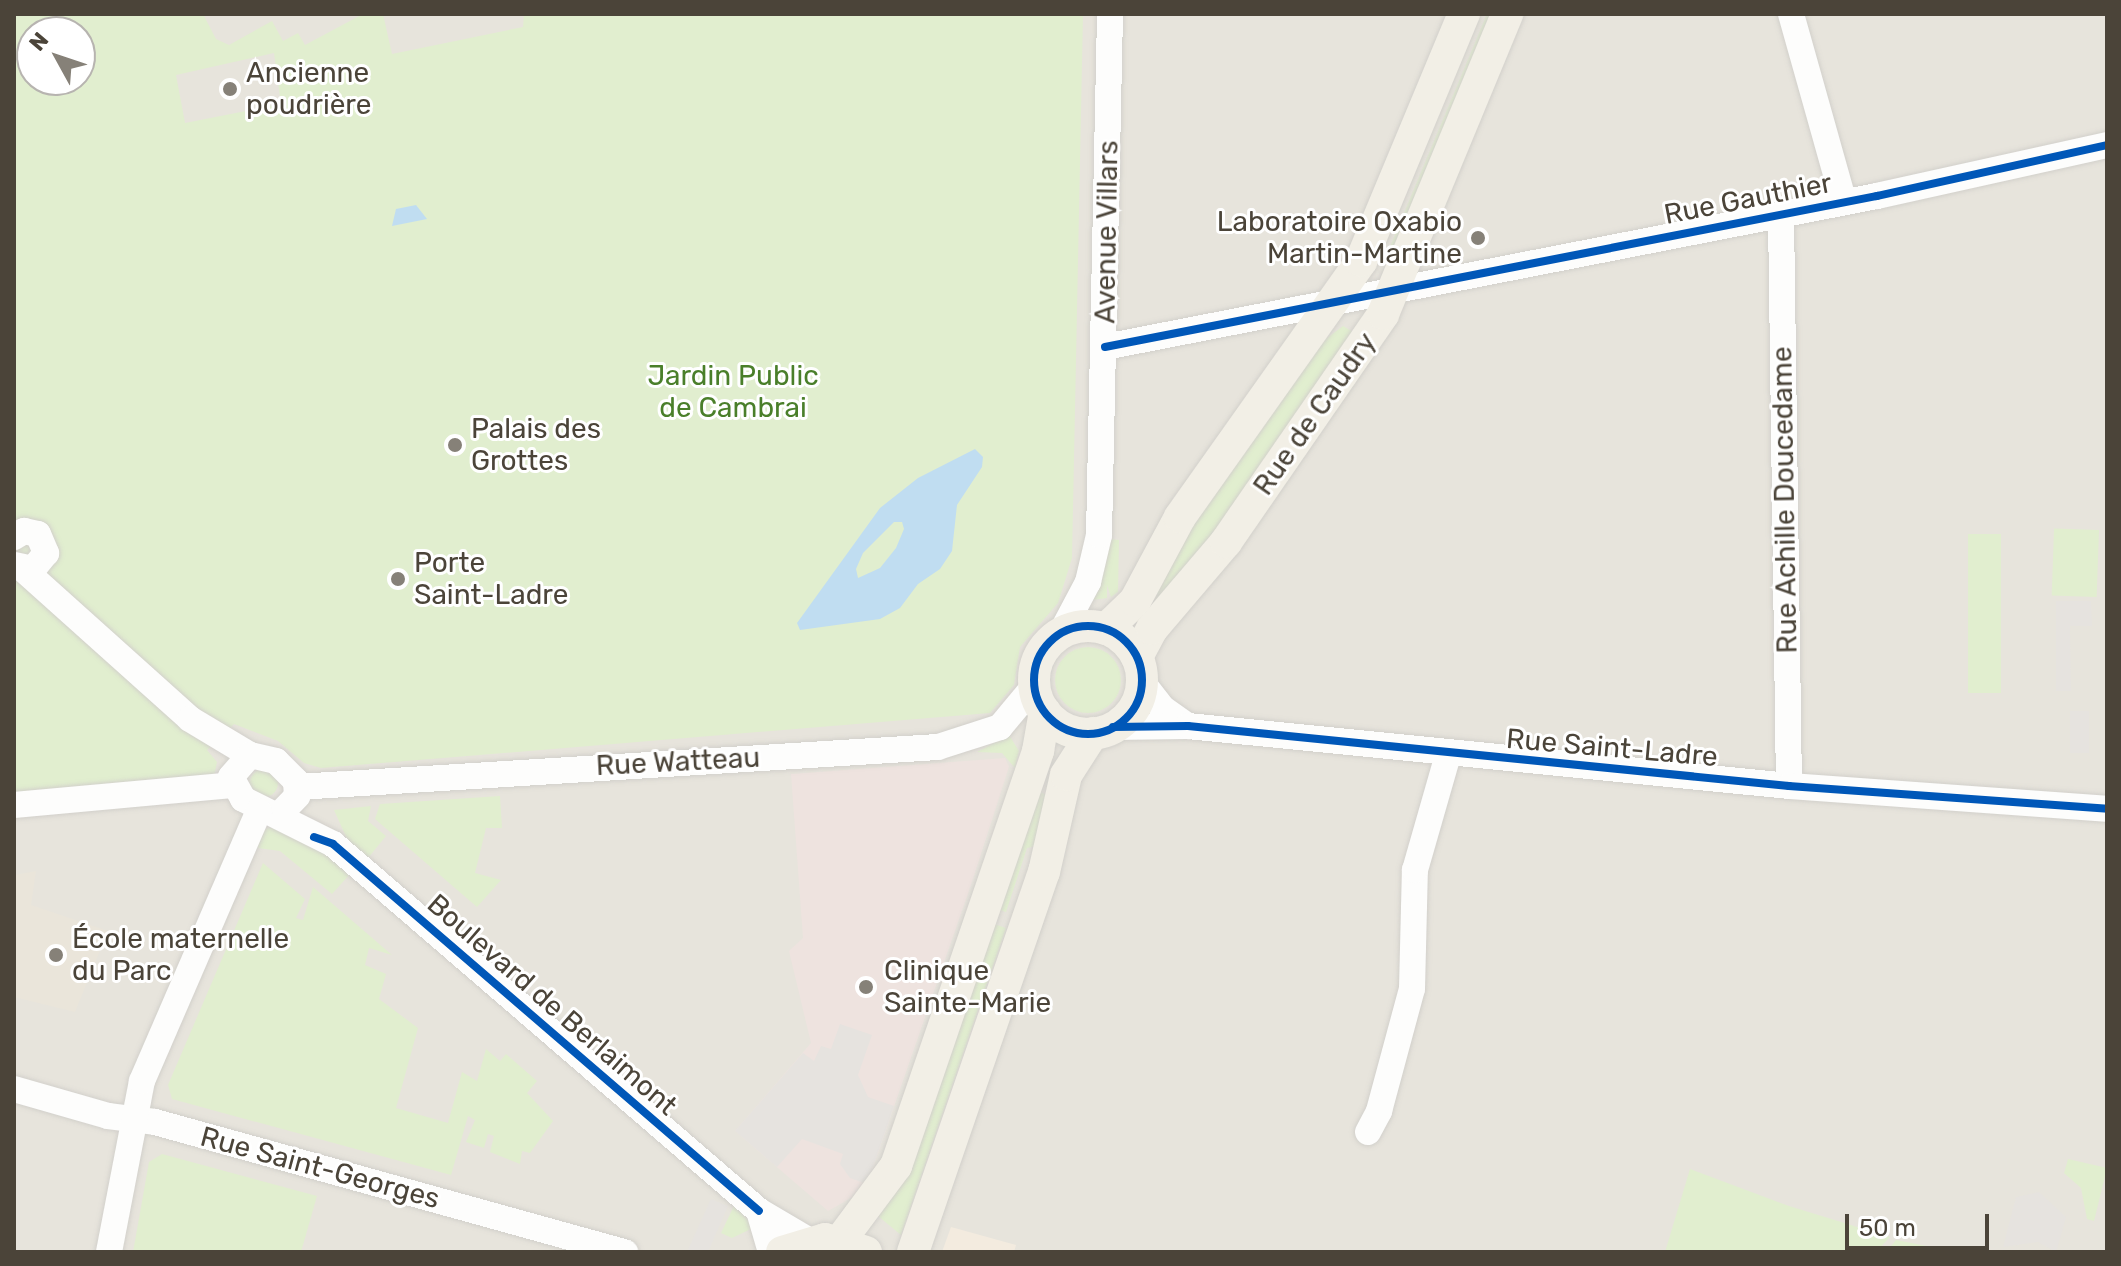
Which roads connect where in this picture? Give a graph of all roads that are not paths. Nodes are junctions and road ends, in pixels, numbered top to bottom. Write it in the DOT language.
graph roads {
  1 [pos="1110,14"];
  2 [pos="1464,14"];
  3 [pos="1507,14"];
  4 [pos="1791,14"];
  5 [pos="2107,145"];
  6 [pos="1844,202"];
  7 [pos="1781,215"];
  8 [pos="1396,291"];
  9 [pos="1332,303"];
  10 [pos="1105,347"];
  11 [pos="19,526"];
  12 [pos="28,564"];
  13 [pos="1106,629"];
  14 [pos="1061,633"];
  15 [pos="1140,670"];
  16 [pos="1040,699"];
  17 [pos="190,719"];
  18 [pos="1188,726"];
  19 [pos="1103,730"];
  20 [pos="250,755"];
  21 [pos="1448,755"];
  22 [pos="232,781"];
  23 [pos="1789,786"];
  24 [pos="297,792"];
  25 [pos="14,805"];
  26 [pos="2107,809"];
  27 [pos="268,813"];
  28 [pos="333,844"];
  29 [pos="14,1089"];
  30 [pos="132,1118"];
  31 [pos="1368,1132"];
  32 [pos="759,1211"];
  33 [pos="824,1246"];
  34 [pos="109,1252"];
  35 [pos="625,1252"];
  36 [pos="771,1252"];
  37 [pos="913,1252"];
  1 -- 10 [label="street, Avenue Villars"];
  2 -- 9 [label="main road, Rue de Caudry"];
  3 -- 8 [label="main road, Rue de Caudry"];
  4 -- 6 [label="street"];
  5 -- 6 [label="street, Rue Gauthier"];
  6 -- 7 [label="street, Rue Gauthier"];
  7 -- 8 [label="street, Rue Gauthier"];
  7 -- 23 [label="street, Rue Achille Doucedame"];
  8 -- 9 [label="street, Rue Gauthier"];
  8 -- 15 [label="main road, Rue de Caudry"];
  9 -- 10 [label="street, Rue Gauthier"];
  9 -- 13 [label="main road, Rue de Caudry"];
  10 -- 14 [label="street, Avenue Villars"];
  11 -- 12 [label="street"];
  12 -- 17 [label="street"];
  13 -- 14 [label="main road"];
  13 -- 15 [label="main road"];
  14 -- 16 [label="main road"];
  15 -- 18 [label="street"];
  15 -- 19 [label="main road"];
  16 -- 19 [label="main road"];
  16 -- 24 [label="street, Rue Watteau"];
  16 -- 33 [label="main road"];
  17 -- 20 [label="street, Boulevard de Berlaimont"];
  17 -- 22 [label="street, Boulevard de Berlaimont"];
  18 -- 19 [label="street, Rue Saint-Ladre"];
  18 -- 21 [label="street, Rue Saint-Ladre"];
  19 -- 37 [label="main road"];
  20 -- 22 [label="street"];
  20 -- 24 [label="street, Boulevard de Berlaimont"];
  21 -- 23 [label="street, Rue Saint-Ladre"];
  21 -- 31 [label="street"];
  22 -- 25 [label="street"];
  22 -- 27 [label="street, Boulevard de Berlaimont"];
  23 -- 26 [label="street, Rue Saint-Ladre"];
  24 -- 27 [label="street"];
  24 -- 28 [label="street, Boulevard de Berlaimont"];
  27 -- 28 [label="street, Boulevard de Berlaimont"];
  27 -- 30 [label="street"];
  28 -- 32 [label="street, Boulevard de Berlaimont"];
  29 -- 30 [label="street, Rue Saint-Georges"];
  30 -- 34 [label="street"];
  30 -- 35 [label="street, Rue Saint-Georges"];
  32 -- 33 [label="street, Boulevard de Berlaimont"];
  32 -- 36 [label="street"];
}
